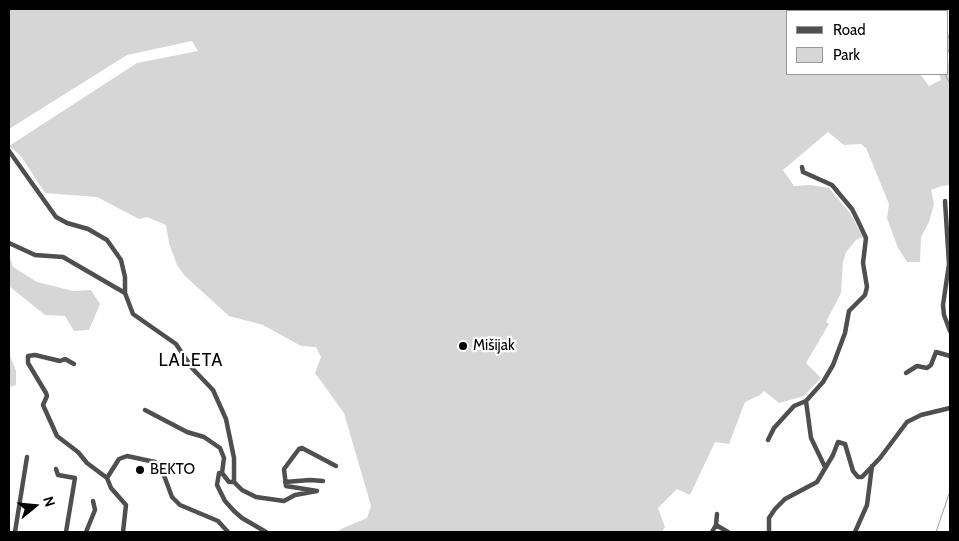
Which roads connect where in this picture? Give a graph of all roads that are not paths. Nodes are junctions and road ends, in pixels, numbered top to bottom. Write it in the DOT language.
graph roads {
  1 [pos="9,151"];
  2 [pos="802,167"];
  3 [pos="945,201"];
  4 [pos="9,242"];
  5 [pos="125,293"];
  6 [pos="950,331"];
  7 [pos="950,356"];
  8 [pos="74,364"];
  9 [pos="906,373"];
  10 [pos="806,401"];
  11 [pos="950,408"];
  12 [pos="145,410"];
  13 [pos="768,440"];
  14 [pos="27,457"];
  15 [pos="872,465"];
  16 [pos="336,466"];
  17 [pos="825,467"];
  18 [pos="56,469"];
  19 [pos="222,473"];
  20 [pos="108,478"];
  21 [pos="323,481"];
  22 [pos="234,482"];
  23 [pos="285,482"];
  24 [pos="93,500"];
  25 [pos="717,514"];
  26 [pos="716,525"];
  27 [pos="15,532"];
  28 [pos="66,532"];
  29 [pos="86,532"];
  30 [pos="123,532"];
  31 [pos="228,532"];
  32 [pos="266,532"];
  33 [pos="712,532"];
  34 [pos="728,532"];
  35 [pos="769,532"];
  36 [pos="856,532"];
  1 -- 5 [label="street"];
  2 -- 10 [label="street"];
  3 -- 6 [label="street"];
  4 -- 5 [label="street"];
  5 -- 22 [label="street"];
  7 -- 9 [label="street"];
  8 -- 20 [label="street"];
  10 -- 13 [label="street"];
  10 -- 17 [label="street"];
  11 -- 15 [label="street"];
  12 -- 19 [label="street"];
  14 -- 27 [label="street"];
  15 -- 17 [label="street"];
  15 -- 36 [label="street"];
  16 -- 23 [label="street"];
  17 -- 35 [label="street"];
  18 -- 28 [label="street"];
  19 -- 22 [label="street"];
  19 -- 32 [label="street"];
  20 -- 30 [label="street"];
  20 -- 31 [label="street"];
  21 -- 23 [label="street"];
  22 -- 23 [label="street"];
  24 -- 29 [label="street"];
  25 -- 26 [label="street"];
  26 -- 33 [label="street"];
  26 -- 34 [label="street"];
}
